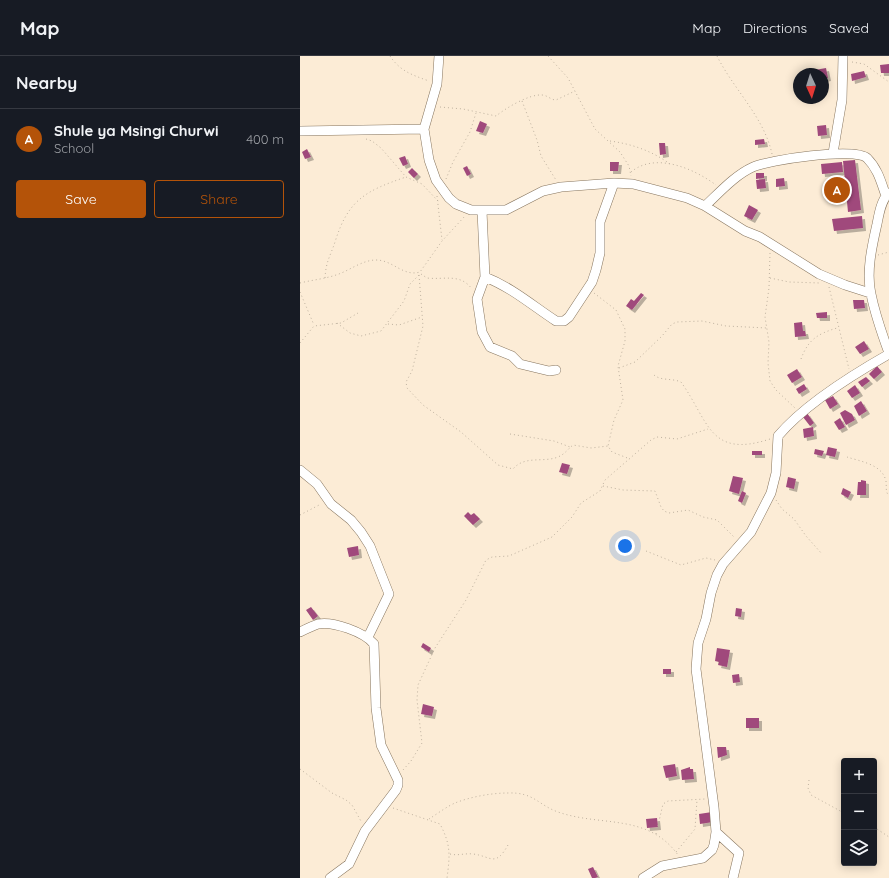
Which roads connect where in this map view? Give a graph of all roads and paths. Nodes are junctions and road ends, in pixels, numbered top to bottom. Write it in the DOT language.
graph roads {
  1 [pos="390,56"];
  2 [pos="439,56"];
  3 [pos="548,56"];
  4 [pos="717,56"];
  5 [pos="842,59"];
  6 [pos="889,82"];
  7 [pos="437,84"];
  8 [pos="575,91"];
  9 [pos="522,101"];
  10 [pos="431,107"];
  11 [pos="476,113"];
  12 [pos="424,129"];
  13 [pos="300,131"];
  14 [pos="365,138"];
  15 [pos="608,141"];
  16 [pos="833,153"];
  17 [pos="774,163"];
  18 [pos="670,164"];
  19 [pos="630,172"];
  20 [pos="406,177"];
  21 [pos="614,183"];
  22 [pos="633,184"];
  23 [pos="561,187"];
  24 [pos="723,190"];
  25 [pos="439,191"];
  26 [pos="887,195"];
  27 [pos="449,198"];
  28 [pos="438,201"];
  29 [pos="705,206"];
  30 [pos="471,210"];
  31 [pos="482,211"];
  32 [pos="442,241"];
  33 [pos="770,244"];
  34 [pos="889,252"];
  35 [pos="870,258"];
  36 [pos="420,274"];
  37 [pos="325,278"];
  38 [pos="485,278"];
  39 [pos="770,278"];
  40 [pos="300,279"];
  41 [pos="824,280"];
  42 [pos="304,282"];
  43 [pos="300,283"];
  44 [pos="589,286"];
  45 [pos="300,292"];
  46 [pos="870,293"];
  47 [pos="477,299"];
  48 [pos="358,313"];
  49 [pos="422,317"];
  50 [pos="337,323"];
  51 [pos="387,324"];
  52 [pos="314,326"];
  53 [pos="767,328"];
  54 [pos="838,328"];
  55 [pos="300,343"];
  56 [pos="889,354"];
  57 [pos="801,360"];
  58 [pos="618,369"];
  59 [pos="556,370"];
  60 [pos="654,375"];
  61 [pos="851,378"];
  62 [pos="802,413"];
  63 [pos="708,429"];
  64 [pos="510,434"];
  65 [pos="778,436"];
  66 [pos="608,446"];
  67 [pos="571,447"];
  68 [pos="847,457"];
  69 [pos="630,459"];
  70 [pos="300,470"];
  71 [pos="602,486"];
  72 [pos="771,494"];
  73 [pos="889,496"];
  74 [pos="328,500"];
  75 [pos="300,515"];
  76 [pos="741,544"];
  77 [pos="646,551"];
  78 [pos="822,554"];
  79 [pos="723,564"];
  80 [pos="300,632"];
  81 [pos="368,637"];
  82 [pos="300,769"];
  83 [pos="396,776"];
  84 [pos="809,780"];
  85 [pos="713,799"];
  86 [pos="697,800"];
  87 [pos="385,805"];
  88 [pos="841,811"];
  89 [pos="429,819"];
  90 [pos="877,830"];
  91 [pos="365,831"];
  92 [pos="716,832"];
  93 [pos="656,834"];
  94 [pos="889,836"];
  95 [pos="508,844"];
  96 [pos="676,852"];
  97 [pos="450,854"];
  98 [pos="682,862"];
  99 [pos="330,878"];
  100 [pos="447,878"];
  101 [pos="643,878"];
  102 [pos="733,878"];
  1 -- 7 [label="path"];
  2 -- 7 [label="street"];
  3 -- 8 [label="path"];
  4 -- 17 [label="path"];
  5 -- 6 [label="path"];
  5 -- 16 [label="street"];
  7 -- 10 [label="street"];
  8 -- 9 [label="path"];
  8 -- 15 [label="path"];
  9 -- 11 [label="path"];
  9 -- 23 [label="path"];
  10 -- 11 [label="path"];
  10 -- 12 [label="street"];
  11 -- 25 [label="path"];
  12 -- 13 [label="street"];
  12 -- 25 [label="street"];
  14 -- 20 [label="path"];
  15 -- 18 [label="path"];
  15 -- 19 [label="path"];
  16 -- 17 [label="street"];
  16 -- 26 [label="street"];
  17 -- 24 [label="street"];
  18 -- 19 [label="path"];
  18 -- 24 [label="path"];
  19 -- 22 [label="path"];
  20 -- 28 [label="path"];
  20 -- 37 [label="path"];
  21 -- 22 [label="street"];
  21 -- 23 [label="street"];
  21 -- 44 [label="street"];
  22 -- 29 [label="street"];
  23 -- 31 [label="street"];
  24 -- 29 [label="street"];
  25 -- 27 [label="street"];
  25 -- 28 [label="path"];
  26 -- 35 [label="street"];
  27 -- 28 [label="path"];
  27 -- 30 [label="street"];
  28 -- 32 [label="path"];
  29 -- 33 [label="street"];
  30 -- 31 [label="street"];
  30 -- 32 [label="path"];
  31 -- 38 [label="street"];
  32 -- 36 [label="path"];
  33 -- 39 [label="path"];
  33 -- 41 [label="street"];
  34 -- 35 [label="path"];
  35 -- 46 [label="street"];
  36 -- 37 [label="path"];
  36 -- 47 [label="path"];
  36 -- 49 [label="path"];
  36 -- 51 [label="path"];
  37 -- 42 [label="path"];
  38 -- 44 [label="street"];
  38 -- 47 [label="street"];
  39 -- 41 [label="path"];
  39 -- 53 [label="path"];
  40 -- 42 [label="path"];
  41 -- 46 [label="street"];
  41 -- 54 [label="path"];
  42 -- 43 [label="path"];
  44 -- 58 [label="path"];
  45 -- 52 [label="path"];
  46 -- 56 [label="street"];
  47 -- 59 [label="street"];
  48 -- 50 [label="path"];
  49 -- 51 [label="path"];
  49 -- 67 [label="path"];
  50 -- 51 [label="path"];
  50 -- 52 [label="path"];
  52 -- 55 [label="path"];
  53 -- 58 [label="path"];
  53 -- 62 [label="path"];
  54 -- 57 [label="path"];
  54 -- 61 [label="path"];
  56 -- 61 [label="street"];
  58 -- 66 [label="path"];
  60 -- 63 [label="path"];
  61 -- 62 [label="street"];
  62 -- 65 [label="street"];
  63 -- 65 [label="path"];
  63 -- 69 [label="path"];
  64 -- 67 [label="path"];
  65 -- 72 [label="street"];
  66 -- 67 [label="path"];
  66 -- 69 [label="path"];
  68 -- 73 [label="path"];
  69 -- 71 [label="path"];
  70 -- 74 [label="street"];
  71 -- 76 [label="path"];
  71 -- 83 [label="path"];
  72 -- 76 [label="street"];
  72 -- 78 [label="path"];
  74 -- 75 [label="path"];
  74 -- 81 [label="street"];
  76 -- 79 [label="street"];
  77 -- 79 [label="path"];
  79 -- 85 [label="street"];
  80 -- 81 [label="street"];
  81 -- 83 [label="street"];
  82 -- 91 [label="path"];
  83 -- 87 [label="street"];
  84 -- 88 [label="path"];
  85 -- 86 [label="path"];
  85 -- 92 [label="street"];
  86 -- 93 [label="path"];
  86 -- 96 [label="path"];
  87 -- 89 [label="path"];
  87 -- 91 [label="street"];
  89 -- 93 [label="path"];
  89 -- 97 [label="path"];
  90 -- 94 [label="path"];
  91 -- 99 [label="street"];
  92 -- 98 [label="street"];
  92 -- 102 [label="street"];
  93 -- 96 [label="path"];
  95 -- 97 [label="path"];
  96 -- 98 [label="path"];
  97 -- 100 [label="path"];
  98 -- 101 [label="street"];
}
